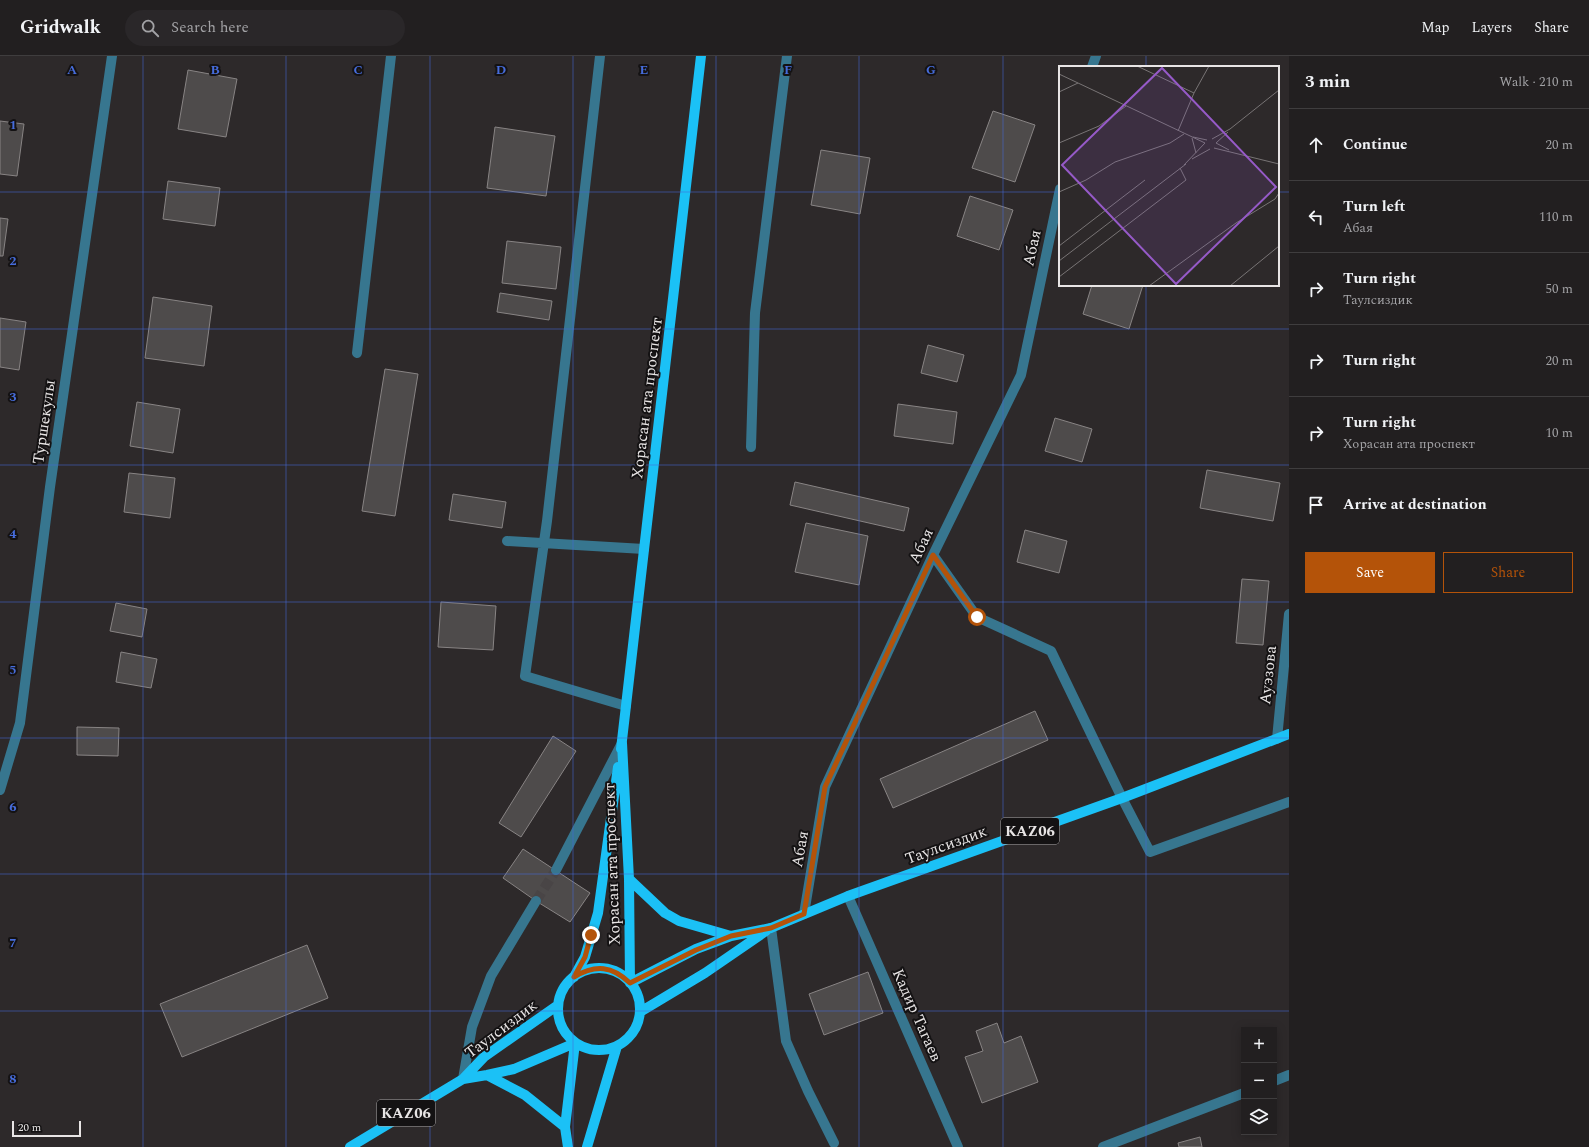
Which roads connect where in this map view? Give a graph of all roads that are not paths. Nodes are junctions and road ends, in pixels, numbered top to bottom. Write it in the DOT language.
graph roads {
  1 [pos="112,56"];
  2 [pos="391,56"];
  3 [pos="600,56"];
  4 [pos="701,56"];
  5 [pos="787,56"];
  6 [pos="1096,56"];
  7 [pos="1092,66"];
  8 [pos="1059,193"];
  9 [pos="357,353"];
  10 [pos="751,448"];
  11 [pos="507,541"];
  12 [pos="544,543"];
  13 [pos="644,549"];
  14 [pos="933,555"];
  15 [pos="1289,614"];
  16 [pos="626,706"];
  17 [pos="1289,734"];
  18 [pos="1277,739"];
  19 [pos="622,744"];
  20 [pos="0,790"];
  21 [pos="1122,798"];
  22 [pos="1289,802"];
  23 [pos="556,870"];
  24 [pos="629,879"];
  25 [pos="848,896"];
  26 [pos="536,901"];
  27 [pos="804,914"];
  28 [pos="771,928"];
  29 [pos="731,936"];
  30 [pos="574,977"];
  31 [pos="630,983"];
  32 [pos="558,1005"];
  33 [pos="640,1012"];
  34 [pos="575,1042"];
  35 [pos="617,1046"];
  36 [pos="487,1075"];
  37 [pos="1289,1075"];
  38 [pos="462,1079"];
  39 [pos="1277,1080"];
  40 [pos="1241,1093"];
  41 [pos="566,1127"];
  42 [pos="834,1143"];
  43 [pos="350,1147"];
  44 [pos="568,1147"];
  45 [pos="587,1147"];
  46 [pos="958,1147"];
  47 [pos="1103,1147"];
  1 -- 20 [label="street, Туршекулы"];
  2 -- 9 [label="street"];
  3 -- 12 [label="street"];
  4 -- 13 [label="main road, Хорасан ата проспект"];
  5 -- 10 [label="street"];
  6 -- 7 [label="street"];
  8 -- 14 [label="street, Абая"];
  11 -- 12 [label="street"];
  12 -- 13 [label="street"];
  12 -- 16 [label="street"];
  13 -- 16 [label="main road, Хорасан ата проспект"];
  14 -- 21 [label="street"];
  14 -- 27 [label="street, Абая"];
  15 -- 18 [label="street, Ауэзова"];
  16 -- 19 [label="main road, Хорасан ата проспект"];
  17 -- 18 [label="main road, Таулсиздик / KAZ06"];
  18 -- 21 [label="main road, Таулсиздик / KAZ06"];
  19 -- 23 [label="street"];
  19 -- 24 [label="main road, Хорасан ата проспект"];
  19 -- 30 [label="main road, Хорасан ата проспект"];
  21 -- 22 [label="street"];
  21 -- 25 [label="main road, Таулсиздик / KAZ06"];
  24 -- 29 [label="main road"];
  24 -- 31 [label="main road, Хорасан ата проспект"];
  25 -- 27 [label="main road, Таулсиздик / KAZ06"];
  25 -- 46 [label="street, Кадир Тагаев"];
  26 -- 38 [label="street"];
  27 -- 28 [label="main road, Таулсиздик / KAZ06"];
  28 -- 29 [label="main road, Таулсиздик / KAZ06"];
  28 -- 33 [label="main road, Таулсиздик / KAZ06"];
  28 -- 42 [label="street"];
  29 -- 31 [label="main road, Таулсиздик / KAZ06"];
  30 -- 31 [label="main road"];
  30 -- 32 [label="main road"];
  31 -- 33 [label="main road"];
  32 -- 34 [label="main road"];
  32 -- 38 [label="main road, Таулсиздик / KAZ06"];
  33 -- 35 [label="main road"];
  34 -- 35 [label="main road"];
  34 -- 36 [label="main road, Таулсиздик / KAZ06"];
  34 -- 41 [label="main road"];
  35 -- 45 [label="main road"];
  36 -- 38 [label="main road, Таулсиздик / KAZ06"];
  36 -- 41 [label="main road"];
  37 -- 39 [label="street"];
  38 -- 43 [label="main road, Таулсиздик / KAZ06"];
  40 -- 47 [label="street"];
  41 -- 44 [label="main road"];
}
